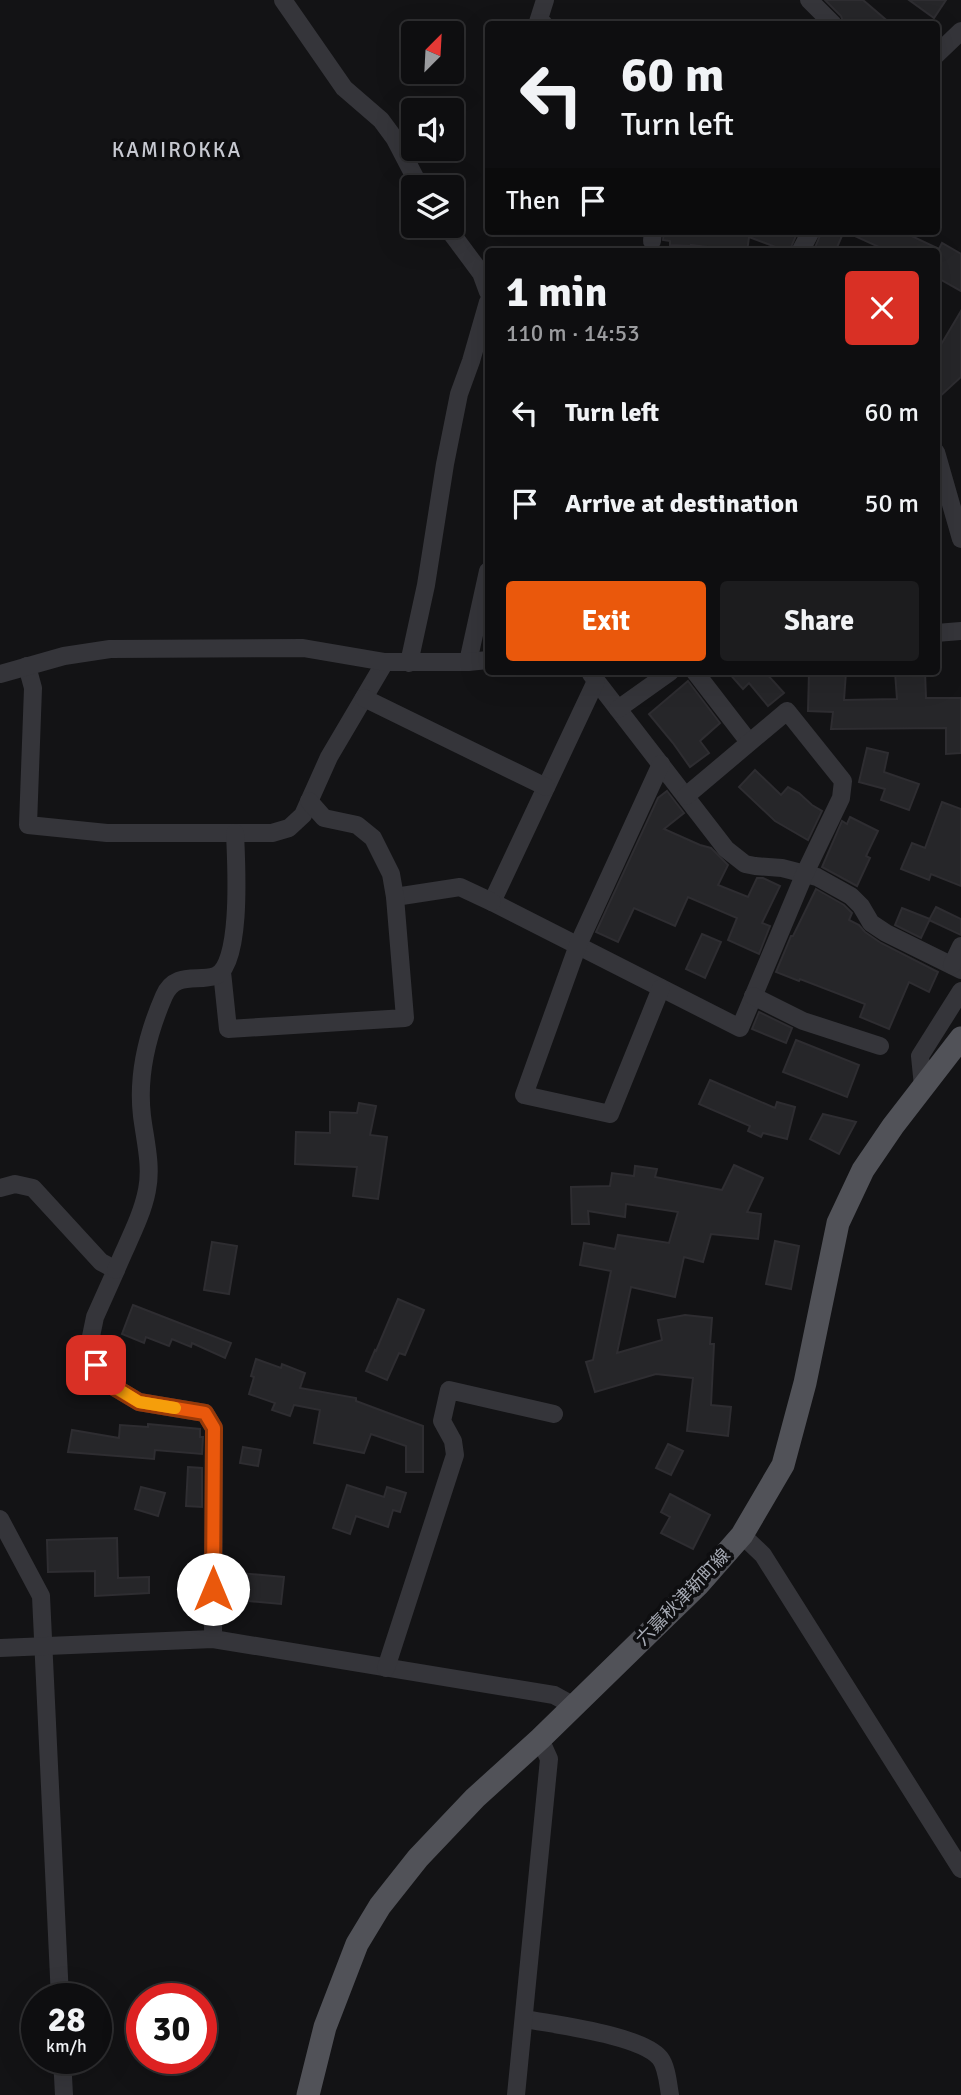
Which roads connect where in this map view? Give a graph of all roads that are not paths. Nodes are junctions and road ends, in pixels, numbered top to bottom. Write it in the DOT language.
graph roads {
  1 [pos="283,0"];
  2 [pos="545,0"];
  3 [pos="808,0"];
  4 [pos="538,21"];
  5 [pos="830,21"];
  6 [pos="961,32"];
  7 [pos="940,51"];
  8 [pos="414,175"];
  9 [pos="455,238"];
  10 [pos="485,284"];
  11 [pos="485,325"];
  12 [pos="480,363"];
  13 [pos="940,466"];
  14 [pos="961,540"];
  15 [pos="485,585"];
  16 [pos="961,631"];
  17 [pos="940,633"];
  18 [pos="485,660"];
  19 [pos="385,662"];
  20 [pos="468,662"];
  21 [pos="409,663"];
  22 [pos="27,666"];
  23 [pos="0,674"];
  24 [pos="666,675"];
  25 [pos="697,675"];
  26 [pos="593,677"];
  27 [pos="364,698"];
  28 [pos="618,709"];
  29 [pos="749,742"];
  30 [pos="661,764"];
  31 [pos="546,787"];
  32 [pos="686,796"];
  33 [pos="309,801"];
  34 [pos="235,833"];
  35 [pos="805,873"];
  36 [pos="396,897"];
  37 [pos="492,902"];
  38 [pos="578,945"];
  39 [pos="961,946"];
  40 [pos="957,967"];
  41 [pos="222,972"];
  42 [pos="661,988"];
  43 [pos="961,991"];
  44 [pos="753,996"];
  45 [pos="961,1038"];
  46 [pos="880,1046"];
  47 [pos="923,1086"];
  48 [pos="0,1188"];
  49 [pos="116,1270"];
  50 [pos="554,1414"];
  51 [pos="0,1519"];
  52 [pos="742,1535"];
  53 [pos="213,1639"];
  54 [pos="44,1646"];
  55 [pos="0,1648"];
  56 [pos="387,1668"];
  57 [pos="574,1706"];
  58 [pos="540,1739"];
  59 [pos="961,1869"];
  60 [pos="59,1983"];
  61 [pos="525,2020"];
  62 [pos="63,2074"];
  63 [pos="64,2095"];
  64 [pos="308,2095"];
  65 [pos="516,2095"];
  66 [pos="670,2095"];
  1 -- 8 [label="street"];
  2 -- 4 [label="street"];
  3 -- 5 [label="street"];
  6 -- 7 [label="street"];
  9 -- 10 [label="street"];
  11 -- 12 [label="street"];
  12 -- 21 [label="street"];
  13 -- 14 [label="street"];
  15 -- 20 [label="street"];
  16 -- 17 [label="street"];
  18 -- 20 [label="street"];
  19 -- 21 [label="street"];
  19 -- 22 [label="street"];
  19 -- 27 [label="street"];
  20 -- 21 [label="street"];
  22 -- 23 [label="street"];
  22 -- 34 [label="street"];
  24 -- 28 [label="street"];
  25 -- 29 [label="street"];
  26 -- 28 [label="street"];
  26 -- 31 [label="street"];
  27 -- 31 [label="street"];
  27 -- 33 [label="street"];
  28 -- 30 [label="street"];
  29 -- 32 [label="street"];
  29 -- 35 [label="street"];
  30 -- 32 [label="street"];
  30 -- 38 [label="street"];
  31 -- 37 [label="street"];
  32 -- 35 [label="street"];
  33 -- 34 [label="street"];
  33 -- 36 [label="street"];
  34 -- 41 [label="street"];
  35 -- 40 [label="street"];
  35 -- 44 [label="street"];
  36 -- 37 [label="street"];
  36 -- 41 [label="street"];
  37 -- 38 [label="street"];
  38 -- 42 [label="street"];
  38 -- 42 [label="street"];
  39 -- 40 [label="street"];
  41 -- 49 [label="street"];
  42 -- 44 [label="street"];
  43 -- 47 [label="street"];
  44 -- 46 [label="street"];
  45 -- 47 [label="main road, 六嘉秋津新町線"];
  47 -- 52 [label="main road, 六嘉秋津新町線"];
  48 -- 49 [label="street"];
  49 -- 53 [label="street"];
  50 -- 56 [label="street"];
  51 -- 54 [label="street"];
  52 -- 57 [label="main road, 六嘉秋津新町線"];
  52 -- 59 [label="street"];
  53 -- 54 [label="street"];
  53 -- 56 [label="street"];
  54 -- 55 [label="street"];
  54 -- 60 [label="street"];
  56 -- 57 [label="street"];
  57 -- 58 [label="main road, 六嘉秋津新町線"];
  58 -- 61 [label="street"];
  58 -- 64 [label="main road, 六嘉秋津新町線"];
  61 -- 65 [label="street"];
  61 -- 66 [label="street"];
  62 -- 63 [label="street"];
}
